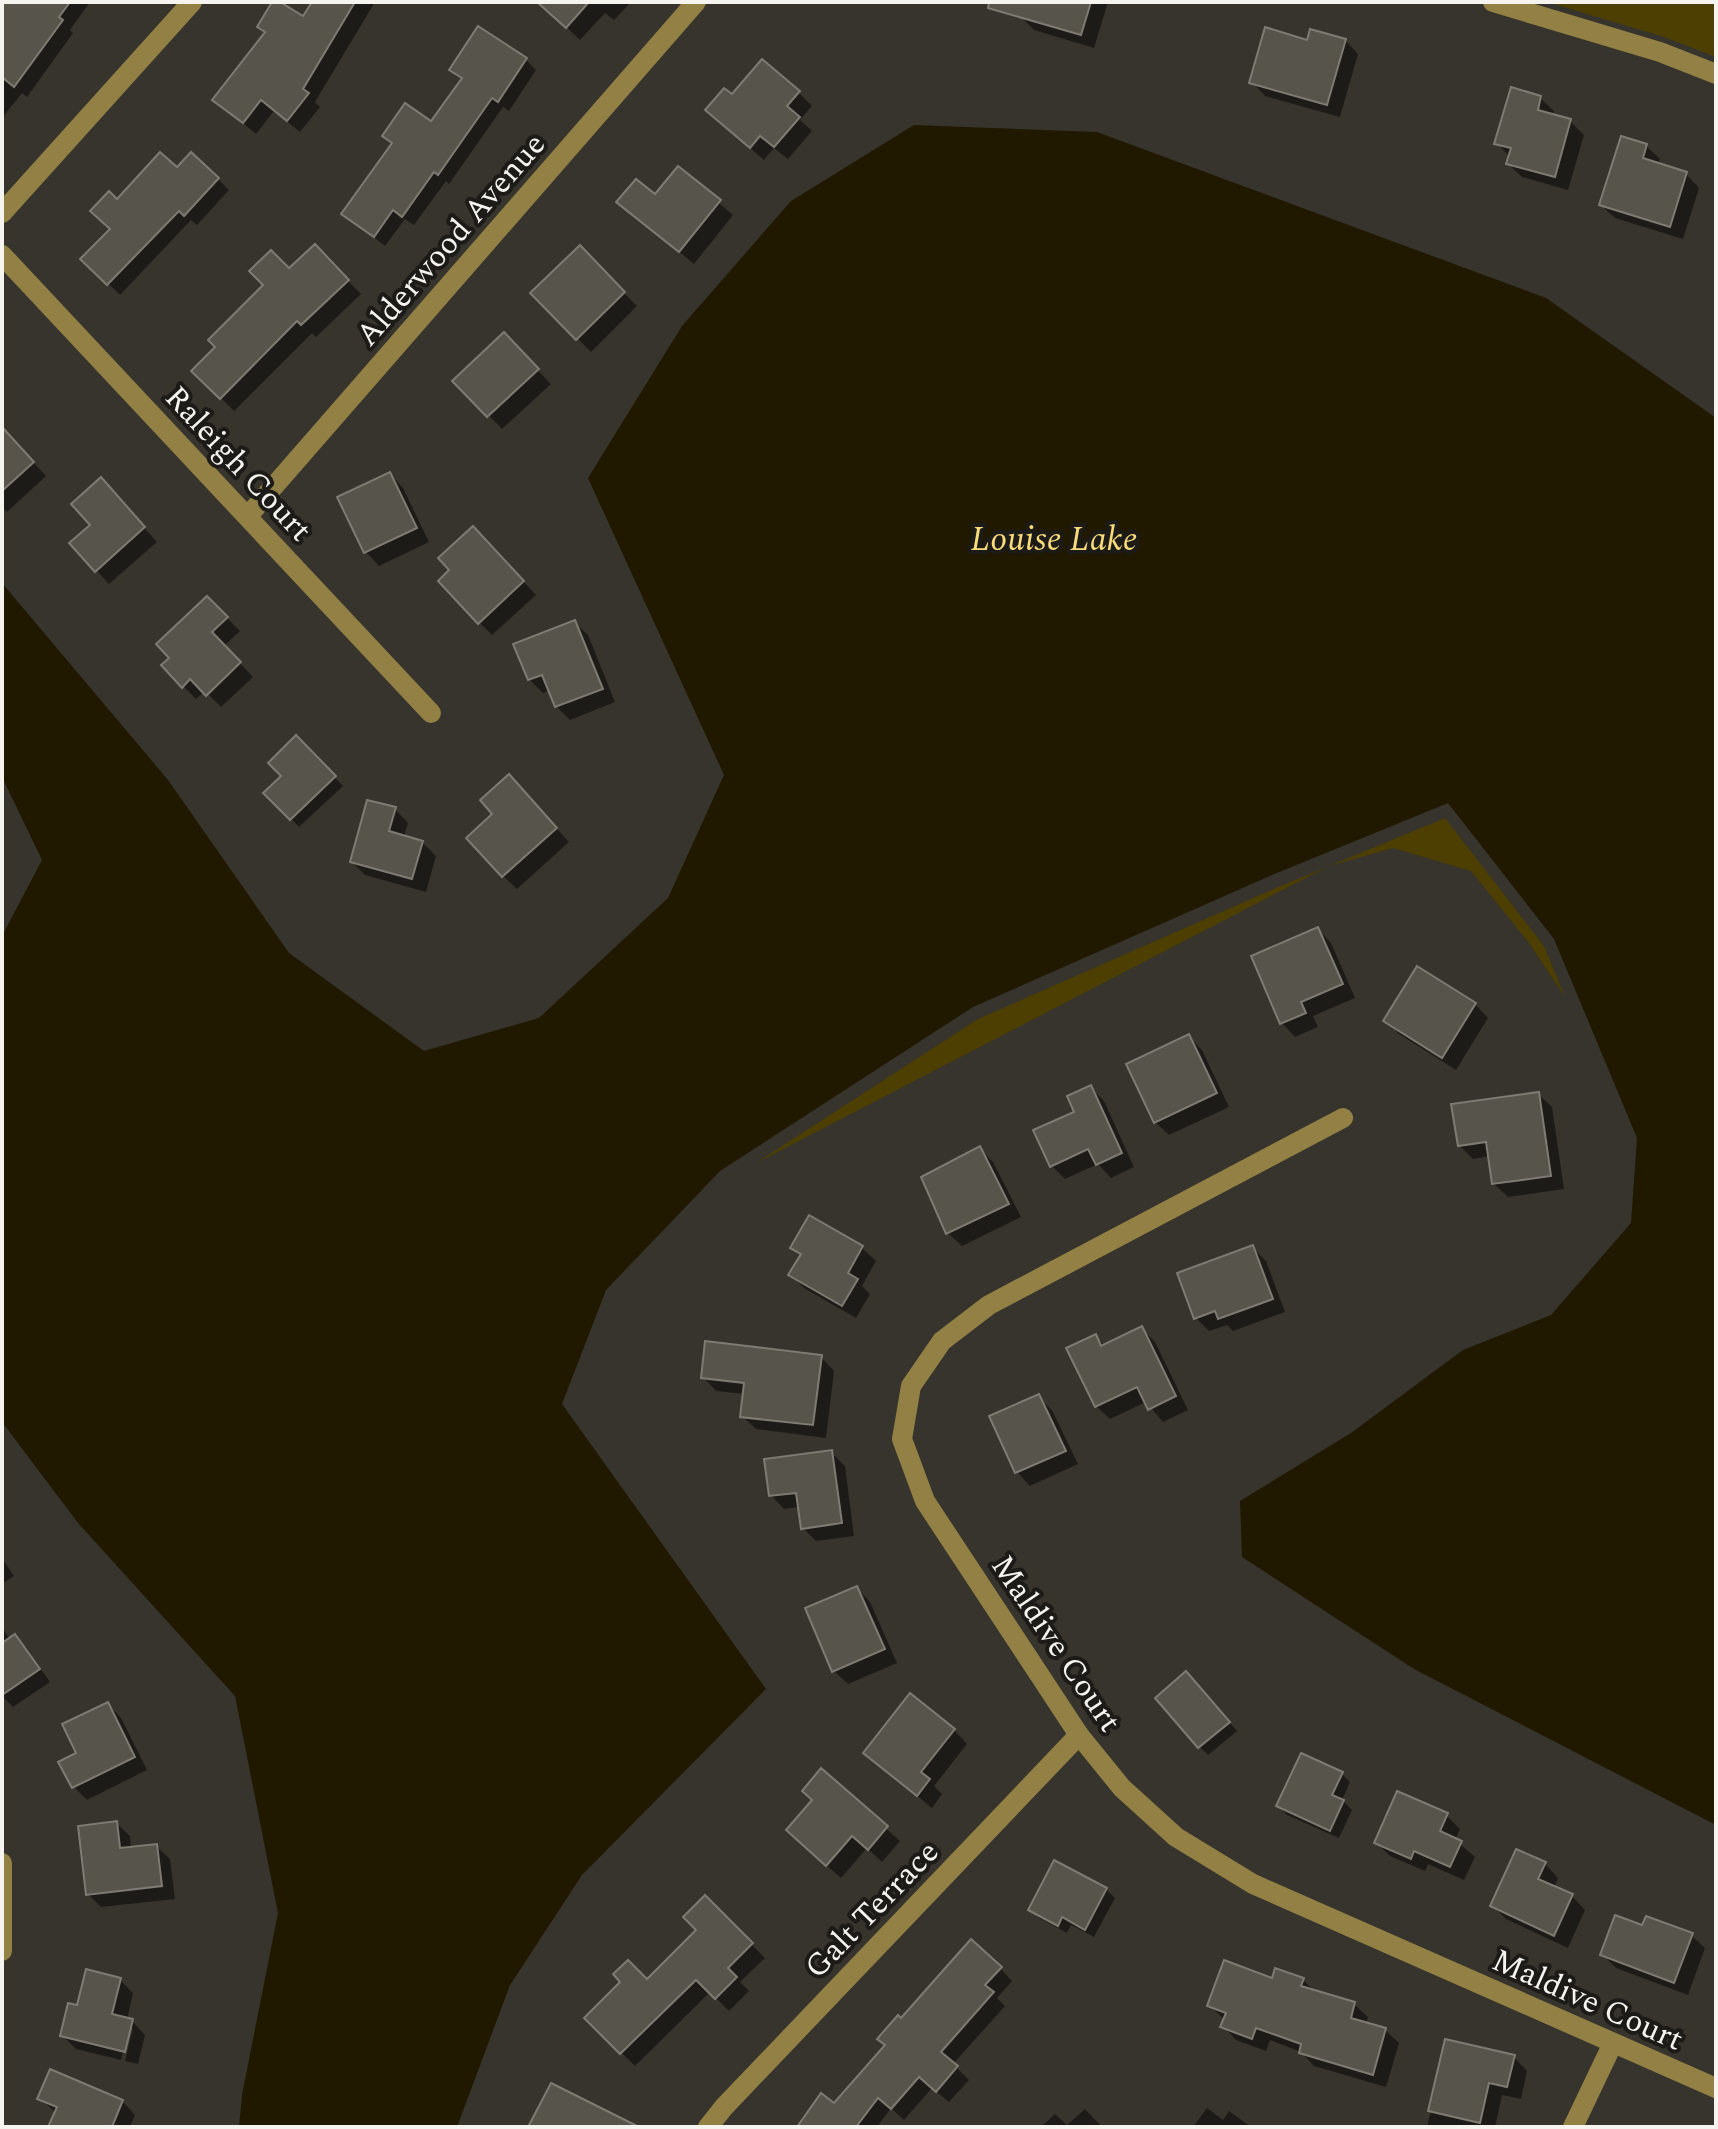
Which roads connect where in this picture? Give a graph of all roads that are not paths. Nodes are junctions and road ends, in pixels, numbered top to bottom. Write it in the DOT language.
graph roads {
  1 [pos="192,2"];
  2 [pos="696,2"];
  3 [pos="1493,2"];
  4 [pos="1716,74"];
  5 [pos="2,213"];
  6 [pos="2,255"];
  7 [pos="248,516"];
  8 [pos="431,713"];
  9 [pos="1343,1118"];
  10 [pos="1079,1735"];
  11 [pos="2,1863"];
  12 [pos="2,1951"];
  13 [pos="1613,2043"];
  14 [pos="1716,2088"];
  15 [pos="708,2127"];
  16 [pos="1573,2127"];
  1 -- 5 [label="street"];
  2 -- 7 [label="street, Alderwood Avenue"];
  3 -- 4 [label="street"];
  6 -- 7 [label="street, Raleigh Court"];
  7 -- 8 [label="street, Raleigh Court"];
  9 -- 10 [label="street, Maldive Court"];
  10 -- 13 [label="street, Maldive Court"];
  10 -- 15 [label="street, Galt Terrace"];
  11 -- 12 [label="street"];
  13 -- 14 [label="street, Maldive Court"];
  13 -- 16 [label="street"];
}
